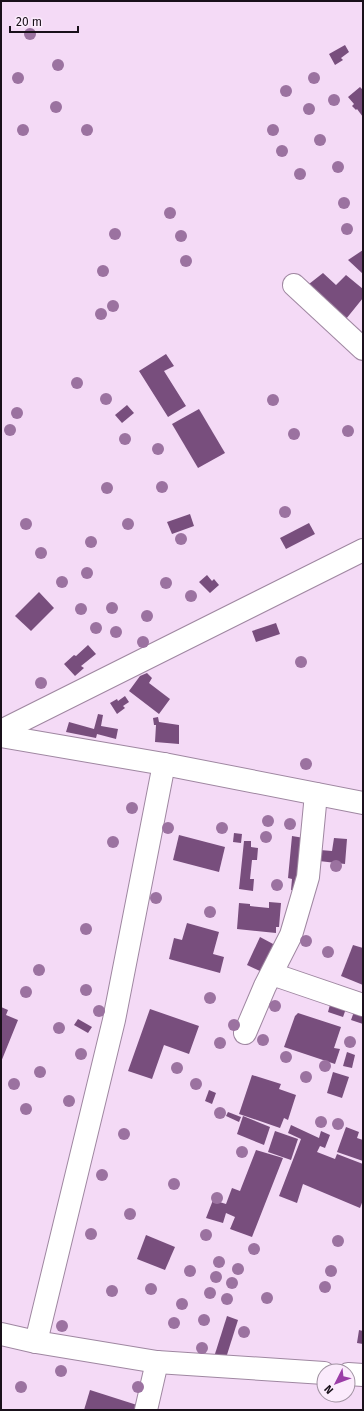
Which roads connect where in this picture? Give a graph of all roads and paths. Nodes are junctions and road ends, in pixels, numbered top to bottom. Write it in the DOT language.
graph roads {
  1 [pos="294,285"];
  2 [pos="363,349"];
  3 [pos="363,550"];
  4 [pos="1,731"];
  5 [pos="1,736"];
  6 [pos="164,764"];
  7 [pos="316,794"];
  8 [pos="363,803"];
  9 [pos="272,974"];
  10 [pos="363,1005"];
  11 [pos="245,1032"];
  12 [pos="1,1334"];
  13 [pos="36,1342"];
  14 [pos="157,1362"];
  15 [pos="316,1372"];
  16 [pos="146,1410"];
  1 -- 2 [label="street"];
  3 -- 4 [label="street"];
  5 -- 6 [label="street"];
  6 -- 7 [label="street"];
  6 -- 13 [label="street"];
  7 -- 8 [label="street"];
  7 -- 9 [label="street"];
  9 -- 10 [label="street"];
  9 -- 11 [label="street"];
  12 -- 13 [label="street"];
  13 -- 14 [label="street"];
  14 -- 15 [label="street"];
  14 -- 16 [label="street"];
}
